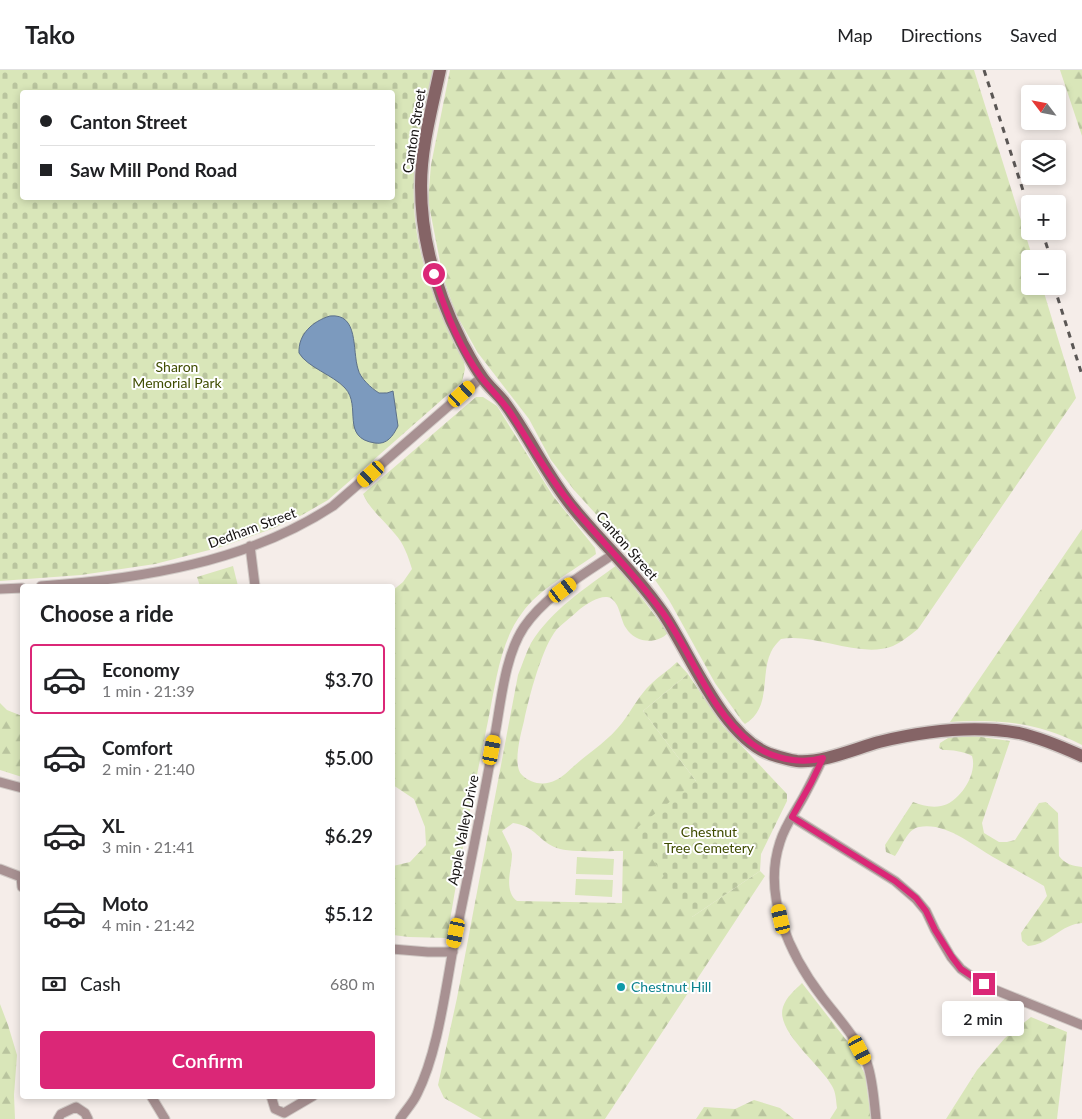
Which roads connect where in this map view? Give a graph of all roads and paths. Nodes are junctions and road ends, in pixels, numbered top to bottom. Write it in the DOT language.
graph roads {
  1 [pos="440,70"];
  2 [pos="482,377"];
  3 [pos="250,546"];
  4 [pos="615,553"];
  5 [pos="68,584"];
  6 [pos="255,584"];
  7 [pos="20,588"];
  8 [pos="0,589"];
  9 [pos="1082,756"];
  10 [pos="823,758"];
  11 [pos="0,782"];
  12 [pos="20,787"];
  13 [pos="792,817"];
  14 [pos="0,869"];
  15 [pos="20,877"];
  16 [pos="395,949"];
  17 [pos="453,952"];
  18 [pos="1082,1025"];
  19 [pos="156,1099"];
  20 [pos="273,1099"];
  21 [pos="309,1099"];
  22 [pos="58,1119"];
  23 [pos="88,1119"];
  24 [pos="165,1119"];
  25 [pos="400,1119"];
  26 [pos="876,1119"];
  1 -- 2 [label="street, Canton Street"];
  2 -- 3 [label="street, Dedham Street"];
  2 -- 4 [label="street, Canton Street"];
  3 -- 5 [label="street, Dedham Street"];
  3 -- 6 [label="street"];
  4 -- 10 [label="street, Canton Street"];
  4 -- 17 [label="street, Apple Valley Drive"];
  7 -- 8 [label="street"];
  9 -- 10 [label="street, Canton Street"];
  10 -- 13 [label="street"];
  11 -- 12 [label="street"];
  13 -- 18 [label="street"];
  13 -- 26 [label="street"];
  14 -- 15 [label="street"];
  16 -- 17 [label="street"];
  17 -- 25 [label="street, Apple Valley Drive"];
  19 -- 24 [label="street"];
  20 -- 21 [label="street"];
  22 -- 23 [label="street"];
}
